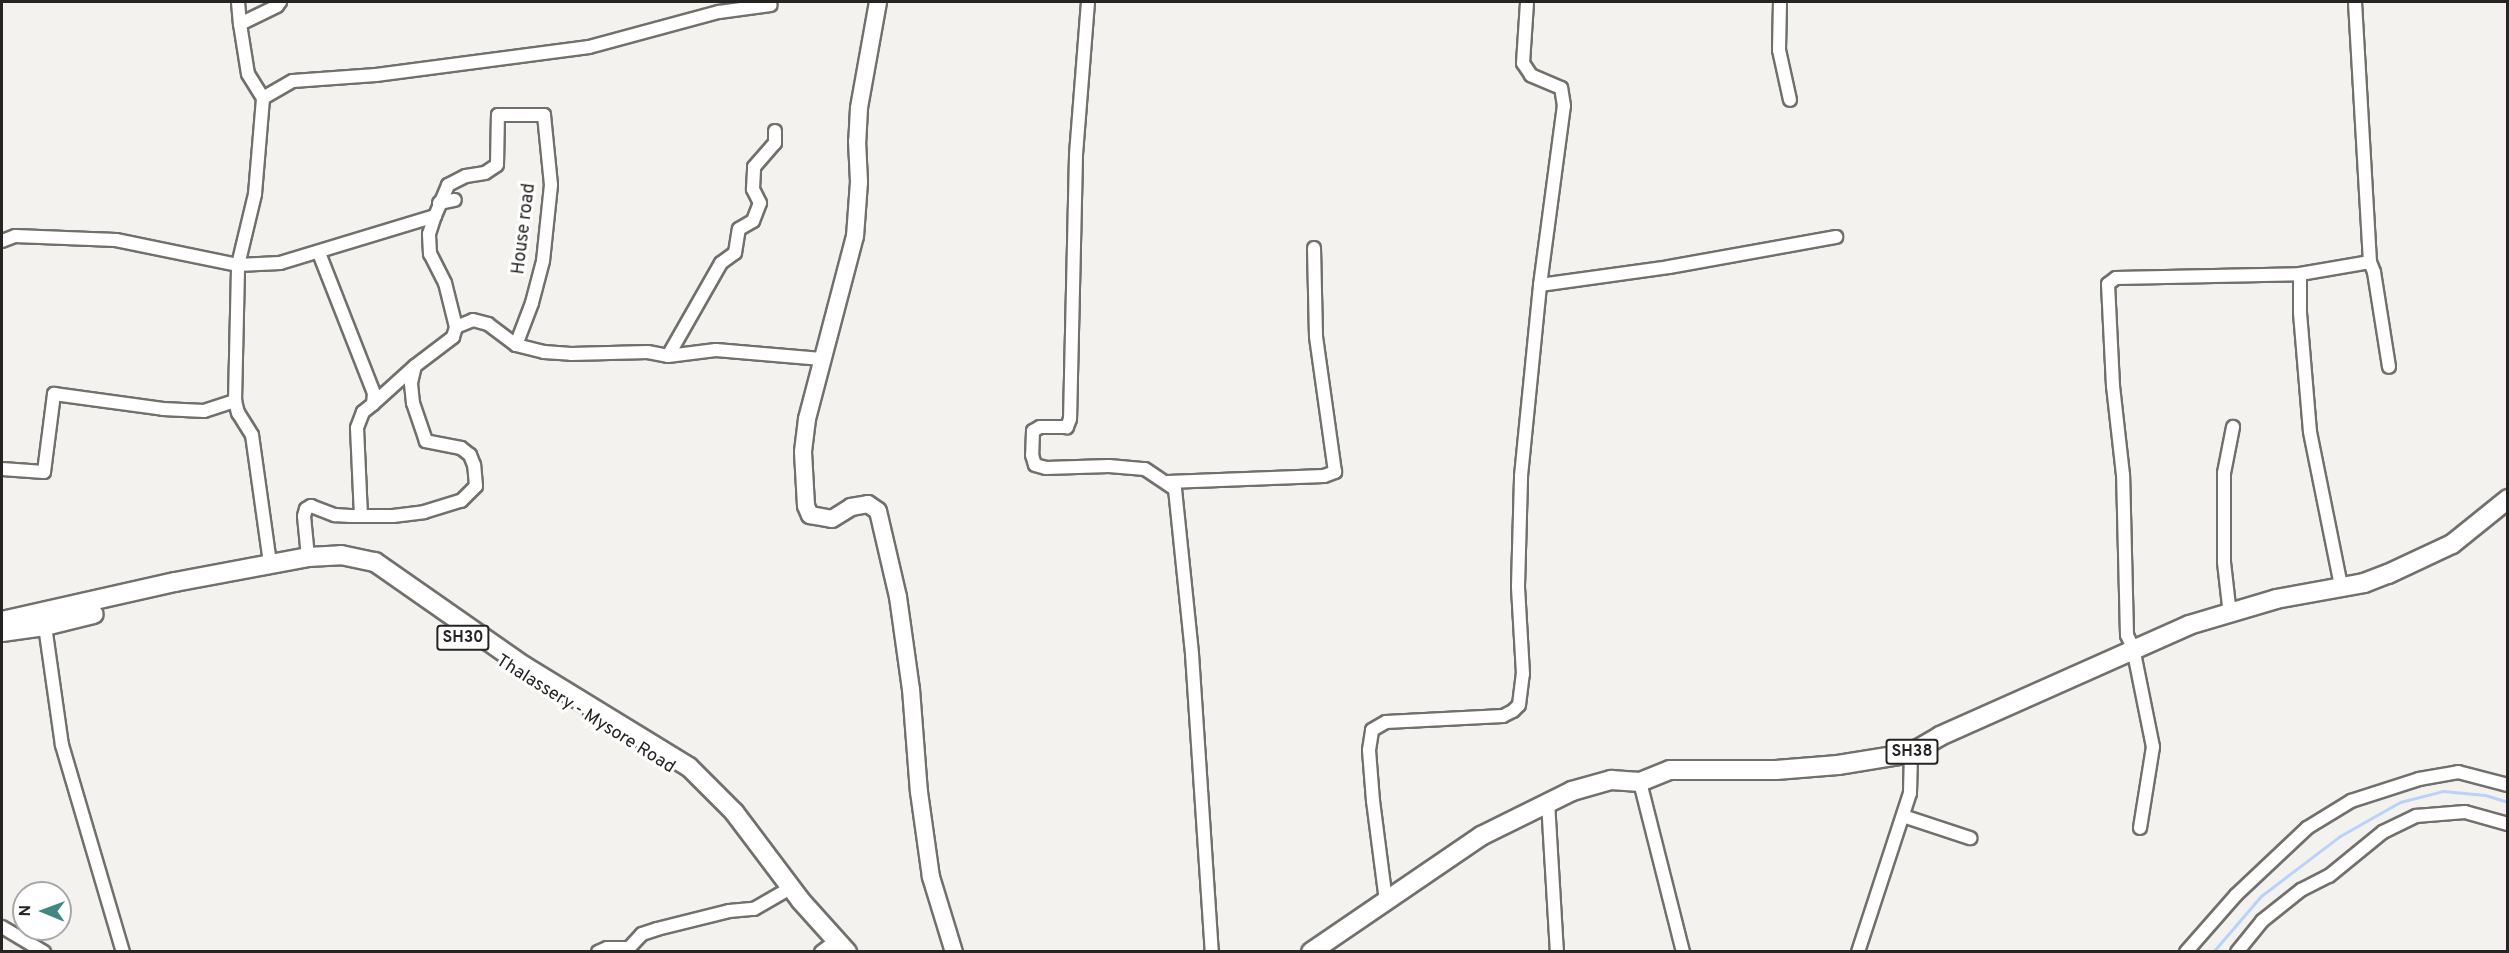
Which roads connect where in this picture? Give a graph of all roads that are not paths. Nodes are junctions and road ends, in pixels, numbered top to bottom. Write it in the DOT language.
graph roads {
  1 [pos="238,2"];
  2 [pos="280,2"];
  3 [pos="878,2"];
  4 [pos="1088,2"];
  5 [pos="1527,2"];
  6 [pos="1780,2"];
  7 [pos="2355,2"];
  8 [pos="771,5"];
  9 [pos="240,24"];
  10 [pos="263,98"];
  11 [pos="1790,100"];
  12 [pos="775,131"];
  13 [pos="455,200"];
  14 [pos="439,203"];
  15 [pos="435,216"];
  16 [pos="1836,237"];
  17 [pos="2,241"];
  18 [pos="1314,248"];
  19 [pos="319,253"];
  20 [pos="2370,262"];
  21 [pos="237,264"];
  22 [pos="2300,274"];
  23 [pos="1540,285"];
  24 [pos="456,327"];
  25 [pos="516,345"];
  26 [pos="668,356"];
  27 [pos="822,359"];
  28 [pos="415,366"];
  29 [pos="2389,367"];
  30 [pos="235,401"];
  31 [pos="373,404"];
  32 [pos="2233,427"];
  33 [pos="2,469"];
  34 [pos="1168,482"];
  35 [pos="2508,499"];
  36 [pos="361,516"];
  37 [pos="308,556"];
  38 [pos="270,563"];
  39 [pos="2342,586"];
  40 [pos="2230,615"];
  41 [pos="2,621"];
  42 [pos="35,624"];
  43 [pos="2,632"];
  44 [pos="2133,648"];
  45 [pos="1911,753"];
  46 [pos="1640,782"];
  47 [pos="2508,784"];
  48 [pos="1548,802"];
  49 [pos="1903,816"];
  50 [pos="2508,824"];
  51 [pos="2140,828"];
  52 [pos="1970,838"];
  53 [pos="783,892"];
  54 [pos="1386,901"];
  55 [pos="2,927"];
  56 [pos="827,950"];
  57 [pos="44,951"];
  58 [pos="123,951"];
  59 [pos="598,951"];
  60 [pos="847,951"];
  61 [pos="954,951"];
  62 [pos="1212,951"];
  63 [pos="1311,951"];
  64 [pos="1557,951"];
  65 [pos="1683,951"];
  66 [pos="1858,951"];
  67 [pos="2186,951"];
  68 [pos="2237,951"];
  1 -- 9 [label="street"];
  2 -- 9 [label="street"];
  3 -- 27 [label="street"];
  4 -- 34 [label="street"];
  5 -- 23 [label="street"];
  6 -- 11 [label="street"];
  7 -- 20 [label="street"];
  8 -- 10 [label="street"];
  9 -- 10 [label="street"];
  10 -- 21 [label="street"];
  12 -- 26 [label="street"];
  13 -- 14 [label="street"];
  14 -- 15 [label="street, House road"];
  14 -- 25 [label="street, House road"];
  15 -- 19 [label="street"];
  15 -- 24 [label="street, House road"];
  16 -- 23 [label="street"];
  17 -- 21 [label="street"];
  18 -- 34 [label="street"];
  19 -- 21 [label="street"];
  19 -- 31 [label="street"];
  20 -- 22 [label="street"];
  20 -- 29 [label="street"];
  21 -- 30 [label="street"];
  22 -- 39 [label="street"];
  22 -- 44 [label="street"];
  23 -- 54 [label="street"];
  24 -- 25 [label="street"];
  24 -- 28 [label="street"];
  25 -- 26 [label="street"];
  26 -- 27 [label="street"];
  27 -- 61 [label="street"];
  28 -- 31 [label="street"];
  28 -- 36 [label="street"];
  30 -- 33 [label="street"];
  30 -- 38 [label="street"];
  31 -- 36 [label="street"];
  32 -- 40 [label="street"];
  34 -- 62 [label="street"];
  35 -- 39 [label="main road, SH38"];
  36 -- 37 [label="street"];
  37 -- 38 [label="main road"];
  37 -- 60 [label="main road"];
  38 -- 42 [label="main road"];
  39 -- 40 [label="main road, SH38"];
  40 -- 44 [label="main road, SH38"];
  41 -- 42 [label="main road"];
  42 -- 43 [label="main road, Thalassery - Mysore Road / SH30"];
  42 -- 53 [label="main road, Thalassery - Mysore Road / SH30"];
  42 -- 58 [label="street"];
  44 -- 45 [label="main road, SH38"];
  44 -- 51 [label="street"];
  45 -- 46 [label="main road, SH38"];
  45 -- 49 [label="street"];
  46 -- 48 [label="main road, SH38"];
  46 -- 65 [label="street"];
  47 -- 67 [label="street"];
  48 -- 54 [label="main road, SH38"];
  48 -- 64 [label="street"];
  49 -- 52 [label="street"];
  49 -- 66 [label="street"];
  50 -- 68 [label="street"];
  53 -- 56 [label="main road, Thalassery - Mysore Road / SH30"];
  53 -- 59 [label="street"];
  54 -- 63 [label="main road, SH38"];
  55 -- 57 [label="street"];
}
